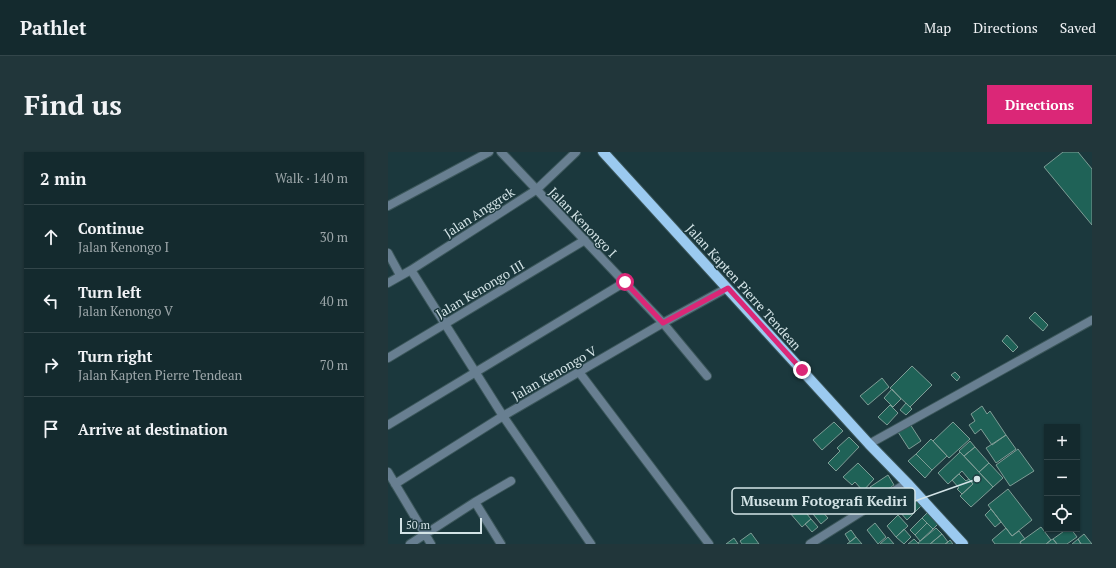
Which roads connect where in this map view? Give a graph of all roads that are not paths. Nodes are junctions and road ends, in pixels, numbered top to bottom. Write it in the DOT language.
graph roads {
  1 [pos="489,152"];
  2 [pos="501,152"];
  3 [pos="576,152"];
  4 [pos="603,152"];
  5 [pos="536,190"];
  6 [pos="388,206"];
  7 [pos="585,240"];
  8 [pos="388,253"];
  9 [pos="411,270"];
  10 [pos="400,275"];
  11 [pos="625,282"];
  12 [pos="388,283"];
  13 [pos="728,288"];
  14 [pos="1092,320"];
  15 [pos="446,323"];
  16 [pos="663,323"];
  17 [pos="388,358"];
  18 [pos="475,372"];
  19 [pos="579,372"];
  20 [pos="707,376"];
  21 [pos="503,416"];
  22 [pos="388,425"];
  23 [pos="869,444"];
  24 [pos="388,472"];
  25 [pos="511,481"];
  26 [pos="907,483"];
  27 [pos="395,484"];
  28 [pos="475,502"];
  29 [pos="425,534"];
  30 [pos="410,544"];
  31 [pos="431,544"];
  32 [pos="501,544"];
  33 [pos="591,544"];
  34 [pos="709,544"];
  35 [pos="810,544"];
  36 [pos="963,544"];
  1 -- 6 [label="street"];
  2 -- 5 [label="street, Jalan Kenongo I"];
  3 -- 5 [label="street, Jalan Anggrek"];
  4 -- 13 [label="main road, Jalan Kapten Pierre Tendean"];
  5 -- 7 [label="street, Jalan Kenongo I"];
  5 -- 9 [label="street, Jalan Anggrek"];
  7 -- 11 [label="street, Jalan Kenongo I"];
  7 -- 15 [label="street, Jalan Kenongo III"];
  8 -- 10 [label="street"];
  9 -- 10 [label="street, Jalan Anggrek"];
  9 -- 15 [label="street"];
  10 -- 12 [label="street, Jalan Anggrek"];
  11 -- 16 [label="street, Jalan Kenongo I"];
  11 -- 18 [label="street"];
  13 -- 16 [label="street, Jalan Kenongo V"];
  13 -- 23 [label="main road, Jalan Kapten Pierre Tendean"];
  14 -- 23 [label="street"];
  15 -- 17 [label="street, Jalan Kenongo III"];
  15 -- 18 [label="street"];
  16 -- 19 [label="street, Jalan Kenongo V"];
  16 -- 20 [label="street, Jalan Kenongo I"];
  18 -- 21 [label="street"];
  18 -- 22 [label="street"];
  19 -- 21 [label="street, Jalan Kenongo V"];
  19 -- 34 [label="street"];
  21 -- 27 [label="street, Jalan Kenongo V"];
  21 -- 33 [label="street"];
  23 -- 26 [label="main road, Jalan Kapten Pierre Tendean"];
  24 -- 27 [label="street"];
  25 -- 28 [label="street"];
  26 -- 35 [label="street"];
  26 -- 36 [label="main road, Jalan Kapten Pierre Tendean"];
  27 -- 29 [label="street"];
  28 -- 29 [label="street"];
  28 -- 32 [label="street"];
  29 -- 30 [label="street"];
  29 -- 31 [label="street"];
}
